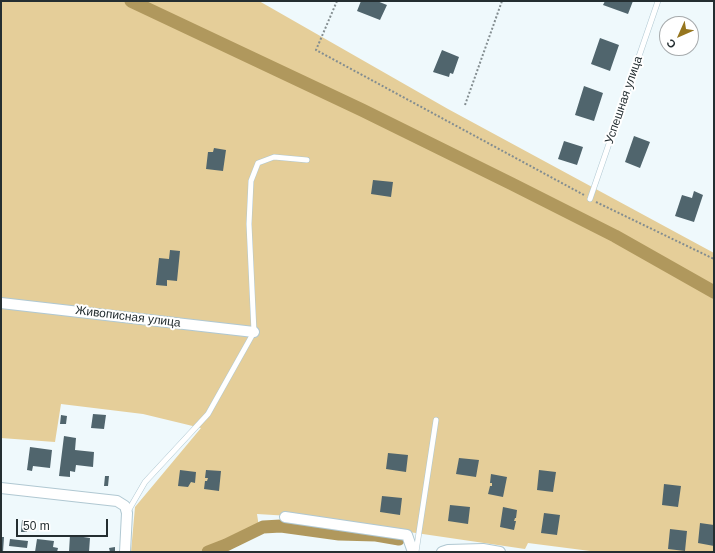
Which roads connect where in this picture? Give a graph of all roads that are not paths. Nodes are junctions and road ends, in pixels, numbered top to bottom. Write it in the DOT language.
graph roads {
  1 [pos="658,1"];
  2 [pos="307,160"];
  3 [pos="590,199"];
  4 [pos="1,303"];
  5 [pos="254,332"];
  6 [pos="436,420"];
  7 [pos="1,488"];
  8 [pos="127,513"];
  9 [pos="285,517"];
  10 [pos="126,552"];
  11 [pos="414,552"];
  12 [pos="442,552"];
  13 [pos="500,552"];
  1 -- 3 [label="lane, Успешная улица"];
  2 -- 5 [label="lane"];
  4 -- 5 [label="street, Живописная улица"];
  5 -- 8 [label="lane"];
  6 -- 11 [label="lane"];
  7 -- 8 [label="street"];
  8 -- 10 [label="street"];
  9 -- 11 [label="street"];
  12 -- 13 [label="street"];
}
